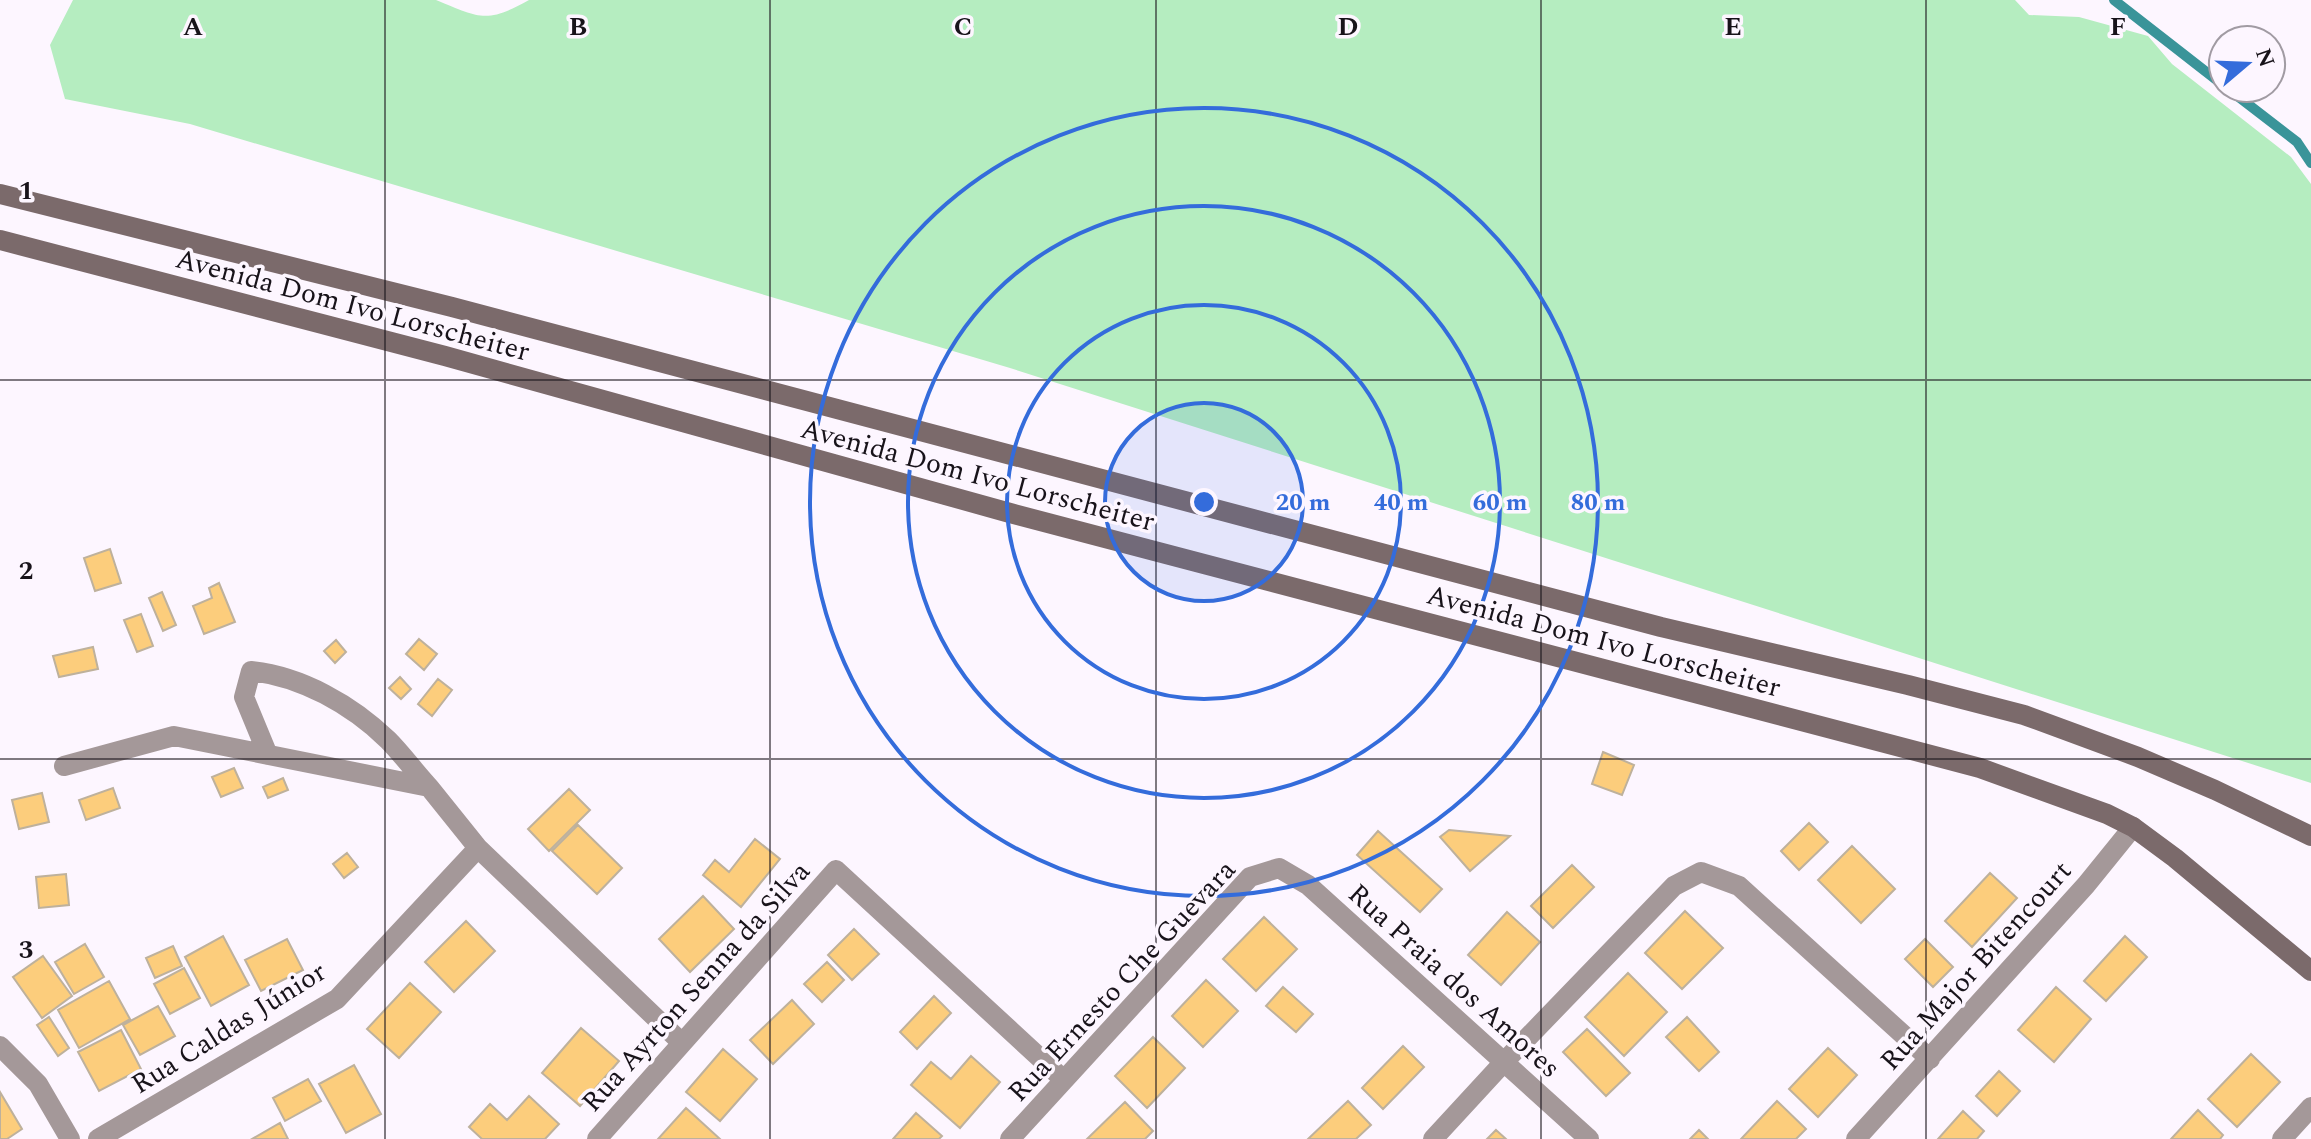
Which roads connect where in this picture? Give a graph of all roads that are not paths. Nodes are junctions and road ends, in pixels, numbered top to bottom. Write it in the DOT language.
graph roads {
  1 [pos="0,194"];
  2 [pos="0,240"];
  3 [pos="268,755"];
  4 [pos="64,766"];
  5 [pos="429,787"];
  6 [pos="2133,827"];
  7 [pos="2311,836"];
  8 [pos="478,848"];
  9 [pos="1279,868"];
  10 [pos="2311,971"];
  11 [pos="682,1043"];
  12 [pos="0,1046"];
  13 [pos="1930,1059"];
  14 [pos="1504,1062"];
  15 [pos="1064,1080"];
  16 [pos="2311,1107"];
  17 [pos="70,1139"];
  18 [pos="98,1139"];
  19 [pos="597,1139"];
  20 [pos="1010,1139"];
  21 [pos="1433,1139"];
  22 [pos="1589,1139"];
  23 [pos="1856,1139"];
  24 [pos="2282,1139"];
  1 -- 7 [label="main road, Avenida Dom Ivo Lorscheiter"];
  2 -- 6 [label="main road, Avenida Dom Ivo Lorscheiter"];
  3 -- 4 [label="street"];
  3 -- 5 [label="street"];
  3 -- 5 [label="street"];
  5 -- 8 [label="street"];
  6 -- 10 [label="main road, Avenida Dom Ivo Lorscheiter"];
  6 -- 13 [label="street, Rua Major Bitencourt"];
  8 -- 11 [label="street"];
  8 -- 18 [label="street, Rua Caldas Júnior"];
  9 -- 14 [label="street, Rua Praia dos Amores"];
  9 -- 15 [label="street, Rua Ernesto Che Guevara"];
  11 -- 15 [label="street, Rua Ayrton Senna da Silva"];
  11 -- 19 [label="street, Rua Ayrton Senna da Silva"];
  12 -- 17 [label="street"];
  13 -- 14 [label="street"];
  13 -- 23 [label="street, Rua Major Bitencourt"];
  14 -- 21 [label="street"];
  14 -- 22 [label="street, Rua Praia dos Amores"];
  15 -- 20 [label="street, Rua Ernesto Che Guevara"];
  16 -- 24 [label="street"];
}
